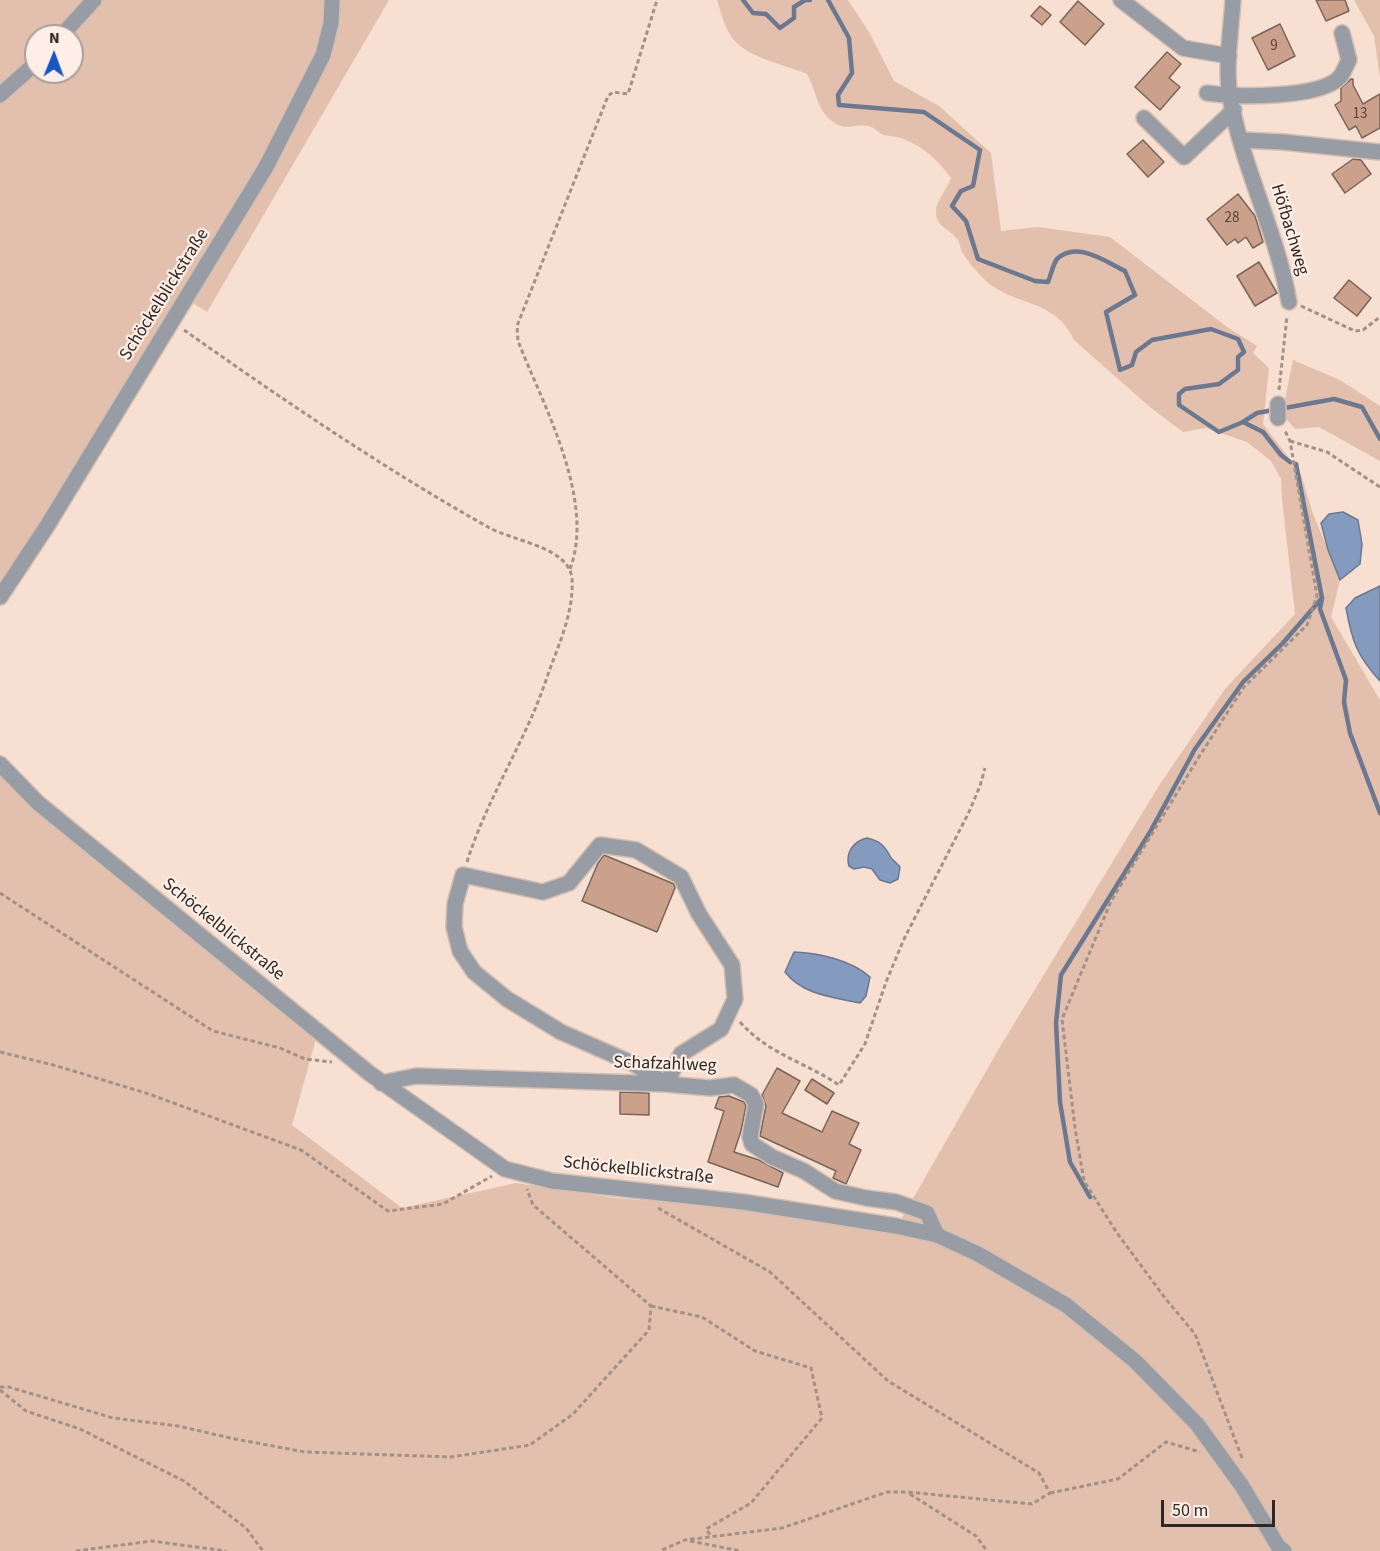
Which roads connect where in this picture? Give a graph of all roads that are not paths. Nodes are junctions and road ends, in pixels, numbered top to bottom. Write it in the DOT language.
graph roads {
  1 [pos="94,0"];
  2 [pos="332,0"];
  3 [pos="1121,0"];
  4 [pos="1233,0"];
  5 [pos="72,24"];
  6 [pos="1342,33"];
  7 [pos="1229,56"];
  8 [pos="24,73"];
  9 [pos="1207,93"];
  10 [pos="0,94"];
  11 [pos="1232,103"];
  12 [pos="1144,118"];
  13 [pos="1242,140"];
  14 [pos="1380,152"];
  15 [pos="1289,302"];
  16 [pos="0,597"];
  17 [pos="0,764"];
  18 [pos="381,1083"];
  19 [pos="666,1084"];
  20 [pos="937,1235"];
  21 [pos="1284,1551"];
  1 -- 5 [label="street"];
  2 -- 16 [label="street, Schöckelblickstraße"];
  3 -- 7 [label="street"];
  4 -- 7 [label="street, Höfbachweg"];
  6 -- 11 [label="street"];
  7 -- 11 [label="street, Höfbachweg"];
  8 -- 10 [label="street"];
  9 -- 11 [label="street"];
  11 -- 12 [label="street"];
  11 -- 13 [label="street, Höfbachweg"];
  13 -- 14 [label="street"];
  13 -- 15 [label="street, Höfbachweg"];
  17 -- 18 [label="street, Schöckelblickstraße"];
  18 -- 19 [label="street, Schafzahlweg"];
  18 -- 20 [label="street, Schöckelblickstraße"];
  19 -- 19 [label="street"];
  19 -- 20 [label="street, Schafzahlweg"];
  20 -- 21 [label="street, Schöckelblickstraße"];
}
